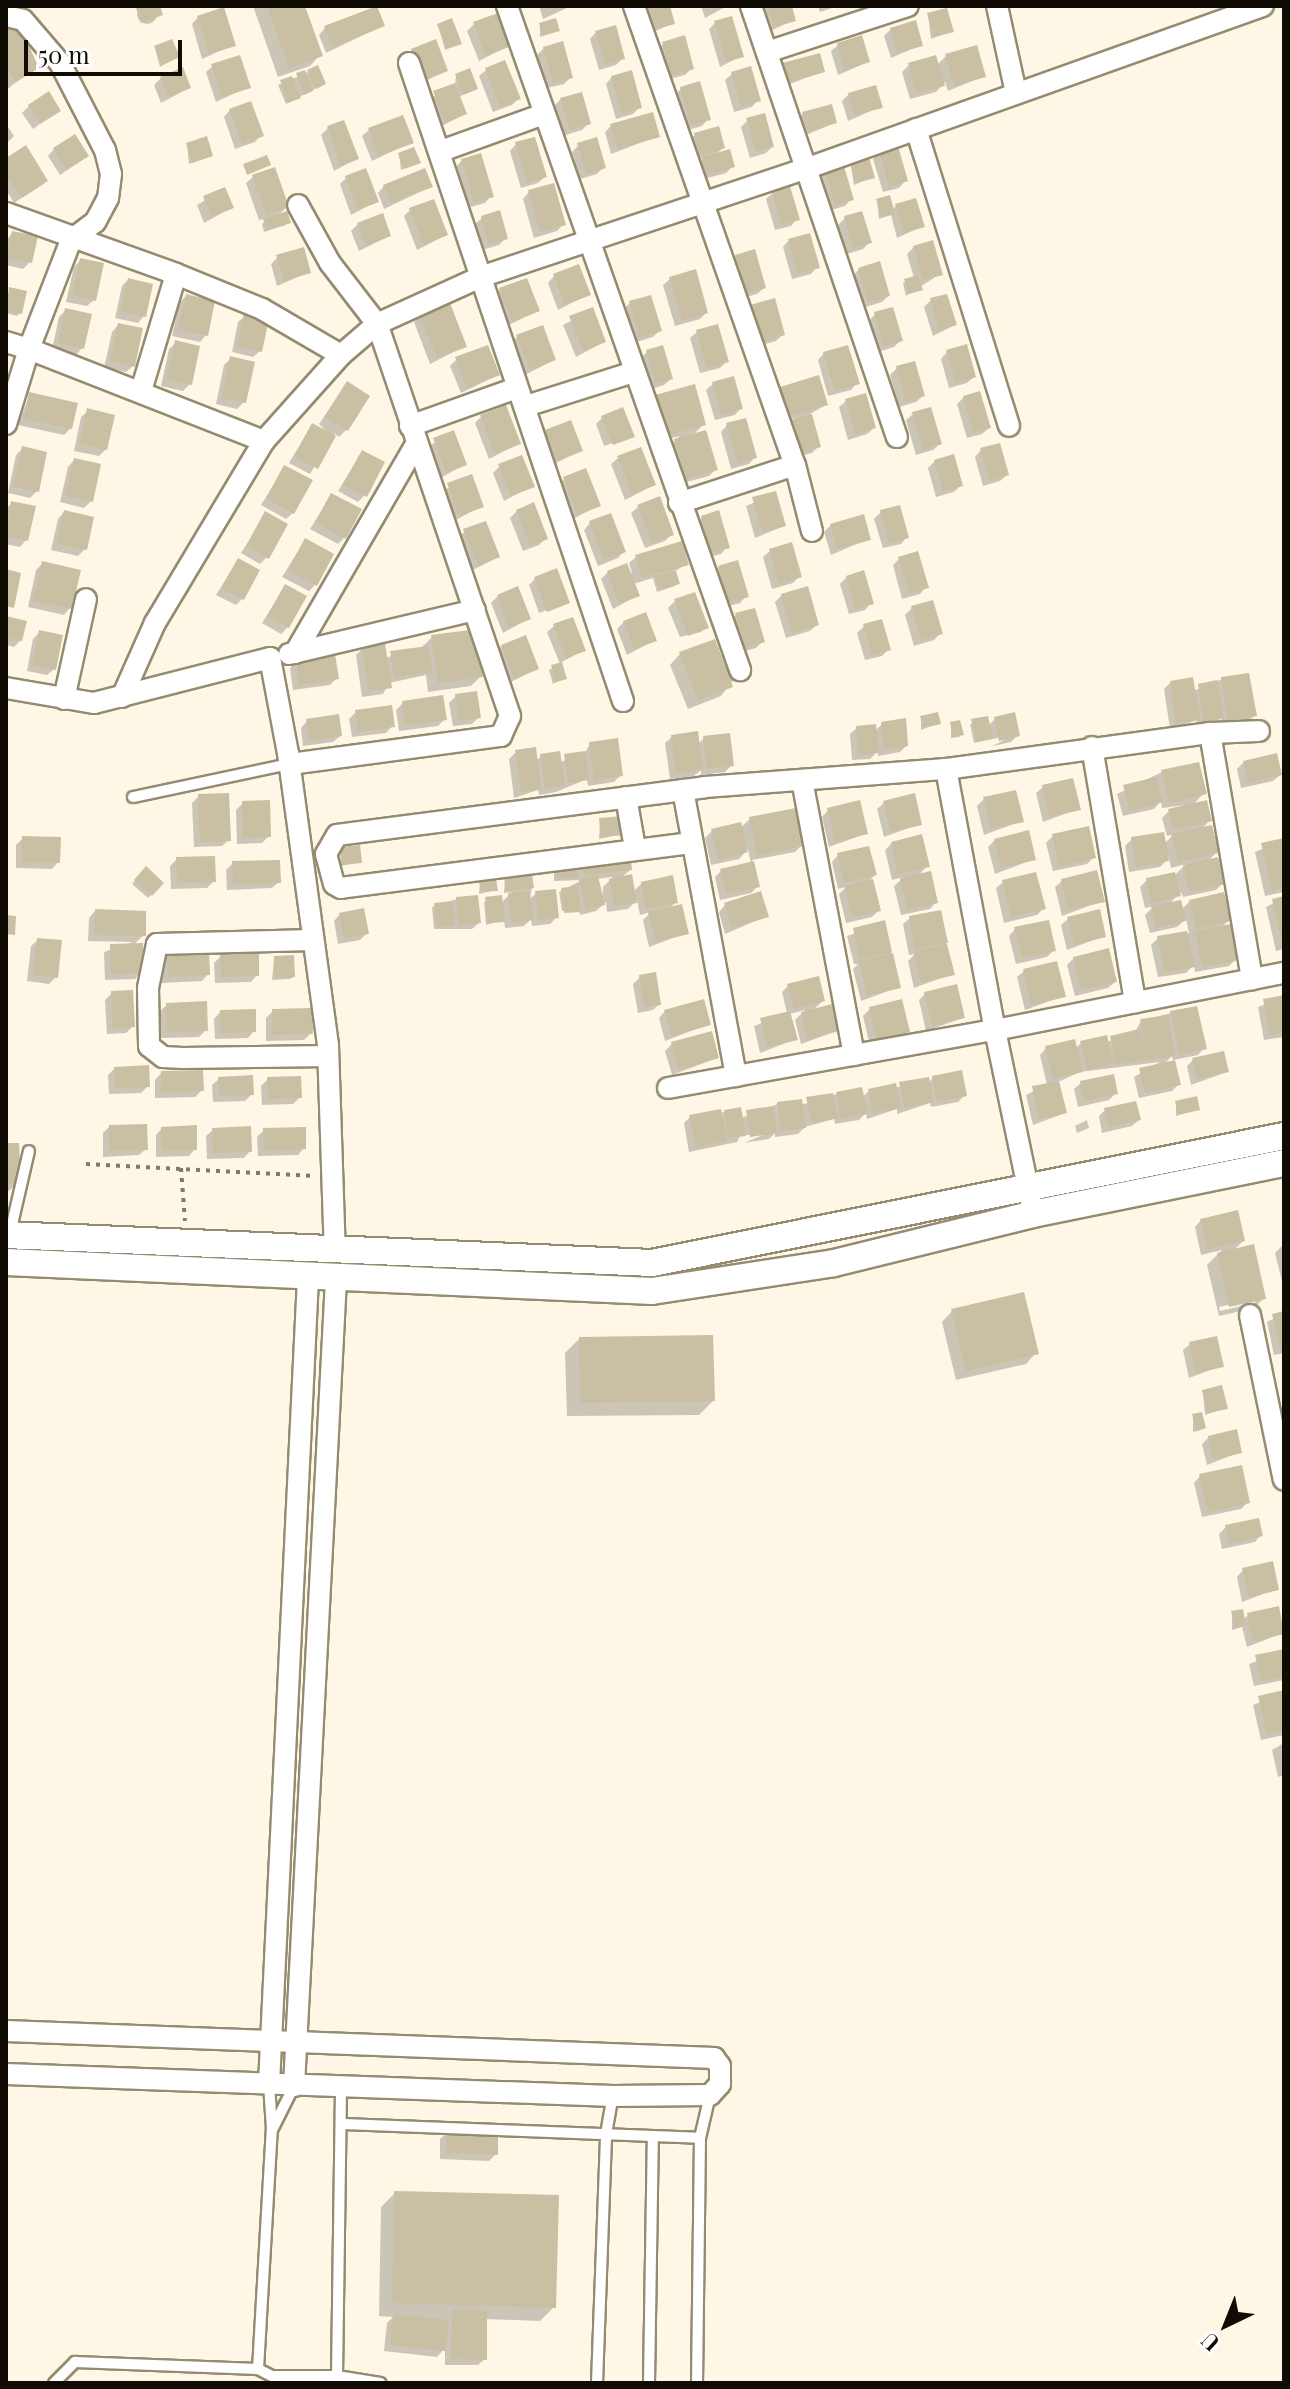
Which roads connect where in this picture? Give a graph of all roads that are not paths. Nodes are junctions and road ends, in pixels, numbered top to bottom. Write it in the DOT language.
graph roads {
  1 [pos="507,6"];
  2 [pos="634,6"];
  3 [pos="751,6"];
  4 [pos="908,6"];
  5 [pos="997,6"];
  6 [pos="1263,6"];
  7 [pos="870,12"];
  8 [pos="6,16"];
  9 [pos="767,52"];
  10 [pos="409,63"];
  11 [pos="1016,93"];
  12 [pos="544,114"];
  13 [pos="916,129"];
  14 [pos="441,151"];
  15 [pos="805,169"];
  16 [pos="703,203"];
  17 [pos="298,205"];
  18 [pos="6,213"];
  19 [pos="71,240"];
  20 [pos="588,241"];
  21 [pos="176,274"];
  22 [pos="483,276"];
  23 [pos="377,324"];
  24 [pos="6,342"];
  25 [pos="29,349"];
  26 [pos="341,355"];
  27 [pos="634,372"];
  28 [pos="141,391"];
  29 [pos="521,397"];
  30 [pos="6,424"];
  31 [pos="1009,426"];
  32 [pos="413,435"];
  33 [pos="897,437"];
  34 [pos="264,441"];
  35 [pos="795,465"];
  36 [pos="679,503"];
  37 [pos="812,531"];
  38 [pos="86,599"];
  39 [pos="475,610"];
  40 [pos="295,653"];
  41 [pos="270,658"];
  42 [pos="740,670"];
  43 [pos="6,688"];
  44 [pos="122,697"];
  45 [pos="64,699"];
  46 [pos="623,701"];
  47 [pos="1259,731"];
  48 [pos="1210,733"];
  49 [pos="1092,747"];
  50 [pos="290,764"];
  51 [pos="946,769"];
  52 [pos="802,780"];
  53 [pos="683,790"];
  54 [pos="133,797"];
  55 [pos="626,797"];
  56 [pos="691,843"];
  57 [pos="635,848"];
  58 [pos="313,940"];
  59 [pos="1284,973"];
  60 [pos="1252,979"];
  61 [pos="1135,1002"];
  62 [pos="995,1030"];
  63 [pos="854,1055"];
  64 [pos="328,1056"];
  65 [pos="736,1076"];
  66 [pos="668,1088"];
  67 [pos="1284,1136"];
  68 [pos="29,1151"];
  69 [pos="1284,1163"];
  70 [pos="1029,1187"];
  71 [pos="1033,1214"];
  72 [pos="8,1235"];
  73 [pos="307,1250"];
  74 [pos="335,1252"];
  75 [pos="6,1262"];
  76 [pos="308,1277"];
  77 [pos="336,1280"];
  78 [pos="1250,1315"];
  79 [pos="1284,1373"];
  80 [pos="1263,1377"];
  81 [pos="1284,1480"];
  82 [pos="289,1674"];
  83 [pos="316,1676"];
  84 [pos="6,2031"];
  85 [pos="271,2044"];
  86 [pos="297,2044"];
  87 [pos="6,2074"];
  88 [pos="269,2084"];
  89 [pos="294,2086"];
  90 [pos="341,2089"];
  91 [pos="710,2095"];
  92 [pos="613,2096"];
  93 [pos="342,2124"];
  94 [pos="272,2129"];
  95 [pos="606,2134"];
  96 [pos="653,2136"];
  97 [pos="700,2138"];
  98 [pos="258,2369"];
  99 [pos="337,2380"];
  100 [pos="54,2383"];
  101 [pos="380,2383"];
  102 [pos="597,2383"];
  103 [pos="649,2383"];
  104 [pos="697,2383"];
  1 -- 12 [label="street"];
  2 -- 16 [label="street"];
  3 -- 9 [label="street"];
  4 -- 7 [label="street"];
  5 -- 11 [label="street"];
  6 -- 11 [label="street"];
  7 -- 9 [label="street"];
  8 -- 19 [label="street"];
  9 -- 15 [label="street"];
  10 -- 14 [label="street"];
  11 -- 13 [label="street"];
  12 -- 14 [label="street"];
  12 -- 20 [label="street"];
  13 -- 15 [label="street"];
  13 -- 31 [label="street"];
  14 -- 22 [label="street"];
  15 -- 16 [label="street"];
  15 -- 33 [label="street"];
  16 -- 20 [label="street"];
  16 -- 35 [label="street"];
  17 -- 23 [label="street"];
  18 -- 19 [label="street"];
  19 -- 21 [label="street"];
  19 -- 25 [label="street"];
  20 -- 22 [label="street"];
  20 -- 27 [label="street"];
  21 -- 26 [label="street"];
  21 -- 28 [label="street"];
  22 -- 23 [label="street"];
  22 -- 29 [label="street"];
  23 -- 26 [label="street"];
  23 -- 32 [label="street"];
  24 -- 25 [label="street"];
  25 -- 28 [label="street"];
  25 -- 30 [label="street"];
  26 -- 34 [label="street"];
  27 -- 29 [label="street"];
  27 -- 36 [label="street"];
  28 -- 34 [label="street"];
  29 -- 32 [label="street"];
  29 -- 46 [label="street"];
  32 -- 39 [label="street"];
  32 -- 40 [label="street"];
  34 -- 44 [label="street"];
  35 -- 36 [label="street"];
  35 -- 37 [label="street"];
  36 -- 42 [label="street"];
  38 -- 45 [label="street"];
  39 -- 40 [label="street"];
  39 -- 50 [label="street"];
  40 -- 41 [label="street"];
  41 -- 44 [label="street"];
  41 -- 50 [label="street"];
  43 -- 45 [label="street"];
  44 -- 45 [label="street"];
  47 -- 48 [label="street"];
  48 -- 49 [label="street"];
  48 -- 60 [label="street"];
  49 -- 51 [label="street"];
  49 -- 61 [label="street"];
  50 -- 54 [label="lane"];
  50 -- 58 [label="street"];
  51 -- 52 [label="street"];
  51 -- 62 [label="street"];
  52 -- 53 [label="street"];
  52 -- 63 [label="street"];
  53 -- 55 [label="street"];
  53 -- 56 [label="street"];
  55 -- 57 [label="street"];
  55 -- 57 [label="street"];
  56 -- 57 [label="street"];
  56 -- 65 [label="street"];
  58 -- 64 [label="street"];
  58 -- 64 [label="street"];
  59 -- 60 [label="street"];
  60 -- 61 [label="street"];
  61 -- 62 [label="street"];
  62 -- 63 [label="street"];
  62 -- 70 [label="street"];
  63 -- 65 [label="street"];
  64 -- 74 [label="street"];
  65 -- 66 [label="street"];
  67 -- 70 [label="street"];
  68 -- 72 [label="lane"];
  69 -- 71 [label="street"];
  70 -- 71 [label="street"];
  70 -- 74 [label="street"];
  71 -- 77 [label="street"];
  72 -- 73 [label="street"];
  73 -- 74 [label="street"];
  73 -- 76 [label="street"];
  74 -- 77 [label="street"];
  75 -- 76 [label="street"];
  76 -- 77 [label="street"];
  76 -- 82 [label="street"];
  77 -- 83 [label="street"];
  78 -- 80 [label="street"];
  79 -- 80 [label="street"];
  80 -- 81 [label="street"];
  82 -- 83 [label="street"];
  82 -- 85 [label="street"];
  83 -- 86 [label="street"];
  84 -- 85 [label="street"];
  85 -- 86 [label="street"];
  85 -- 88 [label="street"];
  86 -- 89 [label="street"];
  86 -- 91 [label="street"];
  87 -- 88 [label="street"];
  88 -- 89 [label="street"];
  88 -- 94 [label="lane"];
  89 -- 90 [label="street"];
  89 -- 94 [label="lane"];
  90 -- 92 [label="street"];
  90 -- 93 [label="lane"];
  91 -- 92 [label="street"];
  91 -- 97 [label="lane"];
  92 -- 95 [label="lane"];
  93 -- 95 [label="lane"];
  93 -- 99 [label="lane"];
  94 -- 98 [label="lane"];
  95 -- 96 [label="lane"];
  95 -- 102 [label="lane"];
  96 -- 97 [label="lane"];
  96 -- 103 [label="lane"];
  97 -- 104 [label="lane"];
  98 -- 99 [label="lane"];
  98 -- 100 [label="lane"];
  99 -- 101 [label="lane"];
}
